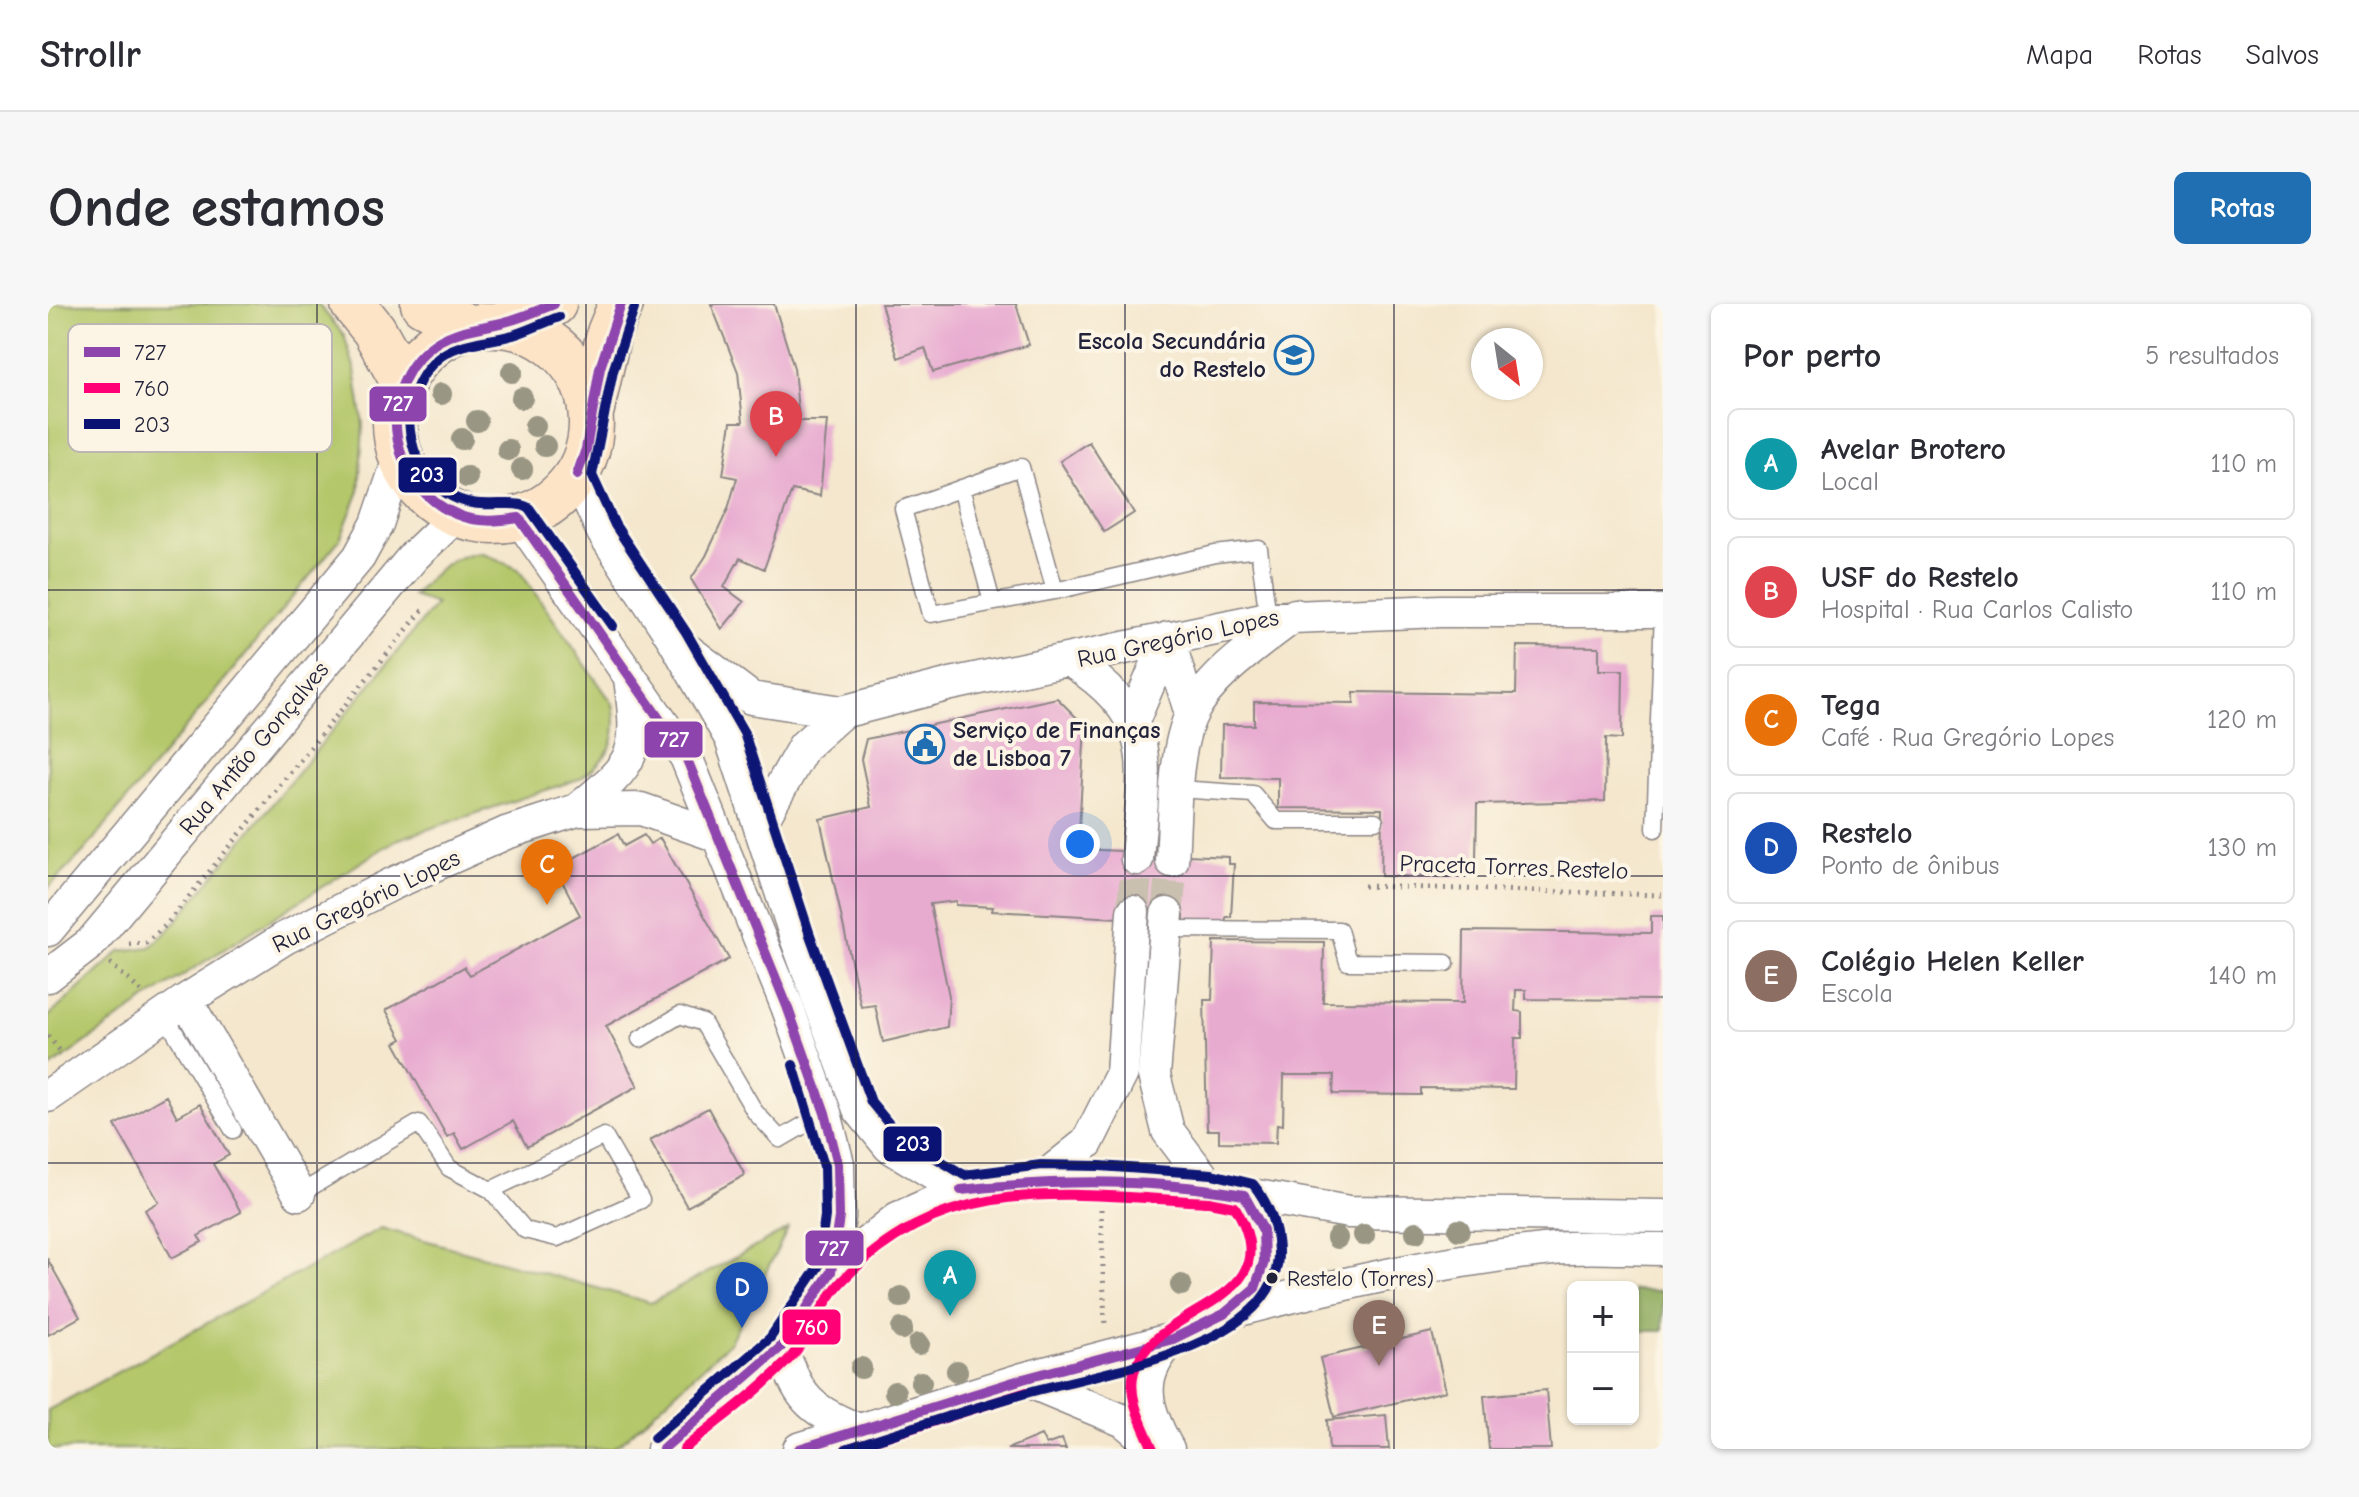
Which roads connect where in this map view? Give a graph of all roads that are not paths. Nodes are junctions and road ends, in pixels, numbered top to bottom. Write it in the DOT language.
graph roads {
  1 [pos="353,304"];
  2 [pos="423,304"];
  3 [pos="554,304"];
  4 [pos="621,304"];
  5 [pos="485,325"];
  6 [pos="403,382"];
  7 [pos="592,409"];
  8 [pos="400,456"];
  9 [pos="577,475"];
  10 [pos="961,488"];
  11 [pos="457,515"];
  12 [pos="519,518"];
  13 [pos="1055,591"];
  14 [pos="992,602"];
  15 [pos="1663,611"];
  16 [pos="1282,616"];
  17 [pos="1168,638"];
  18 [pos="674,640"];
  19 [pos="1071,661"];
  20 [pos="629,671"];
  21 [pos="1662,674"];
  22 [pos="842,712"];
  23 [pos="1191,714"];
  24 [pos="1133,721"];
  25 [pos="1178,789"];
  26 [pos="577,810"];
  27 [pos="1375,821"];
  28 [pos="761,822"];
  29 [pos="1655,829"];
  30 [pos="715,835"];
  31 [pos="1137,859"];
  32 [pos="1172,861"];
  33 [pos="1166,921"];
  34 [pos="48,930"];
  35 [pos="1446,963"];
  36 [pos="48,976"];
  37 [pos="175,1007"];
  38 [pos="640,1039"];
  39 [pos="48,1096"];
  40 [pos="825,1113"];
  41 [pos="233,1130"];
  42 [pos="1042,1179"];
  43 [pos="1211,1188"];
  44 [pos="491,1190"];
  45 [pos="961,1190"];
  46 [pos="299,1194"];
  47 [pos="1244,1195"];
  48 [pos="1663,1216"];
  49 [pos="1663,1249"];
  50 [pos="831,1272"];
  51 [pos="1224,1314"];
  52 [pos="1173,1339"];
  53 [pos="781,1347"];
  54 [pos="1023,1379"];
  55 [pos="856,1429"];
  56 [pos="663,1449"];
  57 [pos="799,1449"];
  58 [pos="1157,1449"];
  59 [pos="1168,1449"];
  1 -- 6 [label="main road"];
  2 -- 5 [label="main road"];
  3 -- 5 [label="main road"];
  4 -- 7 [label="main road"];
  5 -- 6 [label="main road"];
  5 -- 7 [label="main road"];
  6 -- 8 [label="main road"];
  7 -- 9 [label="main road"];
  8 -- 11 [label="main road"];
  8 -- 34 [label="street, Rua Antão Gonçalves"];
  9 -- 12 [label="main road"];
  9 -- 18 [label="street"];
  10 -- 13 [label="lane"];
  10 -- 14 [label="lane"];
  10 -- 14 [label="lane"];
  11 -- 12 [label="main road"];
  11 -- 36 [label="street, Rua Antão Gonçalves"];
  12 -- 20 [label="street"];
  13 -- 14 [label="lane"];
  13 -- 16 [label="lane"];
  15 -- 16 [label="street, Rua Gregório Lopes"];
  15 -- 21 [label="lane"];
  16 -- 17 [label="street, Rua Gregório Lopes"];
  16 -- 23 [label="street"];
  17 -- 19 [label="street, Rua Gregório Lopes"];
  17 -- 23 [label="street"];
  17 -- 24 [label="street"];
  18 -- 22 [label="street"];
  18 -- 28 [label="street"];
  19 -- 22 [label="street, Rua Gregório Lopes"];
  19 -- 24 [label="street"];
  20 -- 26 [label="street"];
  20 -- 30 [label="street"];
  21 -- 29 [label="lane"];
  22 -- 28 [label="street"];
  23 -- 25 [label="street"];
  24 -- 31 [label="street"];
  25 -- 27 [label="lane"];
  25 -- 32 [label="street"];
  26 -- 30 [label="street, Rua Gregório Lopes"];
  26 -- 37 [label="street, Rua Gregório Lopes"];
  28 -- 45 [label="street"];
  30 -- 40 [label="street"];
  33 -- 35 [label="lane"];
  33 -- 42 [label="street"];
  33 -- 43 [label="street"];
  37 -- 39 [label="street, Rua Gregório Lopes"];
  37 -- 41 [label="lane"];
  37 -- 46 [label="street"];
  38 -- 40 [label="lane"];
  40 -- 50 [label="street"];
  42 -- 43 [label="street"];
  42 -- 45 [label="street"];
  43 -- 47 [label="street"];
  44 -- 44 [label="lane"];
  44 -- 46 [label="lane"];
  45 -- 50 [label="street"];
  47 -- 48 [label="street"];
  47 -- 51 [label="street"];
  49 -- 51 [label="street"];
  50 -- 53 [label="street"];
  51 -- 52 [label="street"];
  52 -- 54 [label="street"];
  52 -- 59 [label="street"];
  53 -- 55 [label="street"];
  53 -- 56 [label="street"];
  54 -- 55 [label="street"];
  54 -- 58 [label="street"];
  55 -- 57 [label="street"];
}
